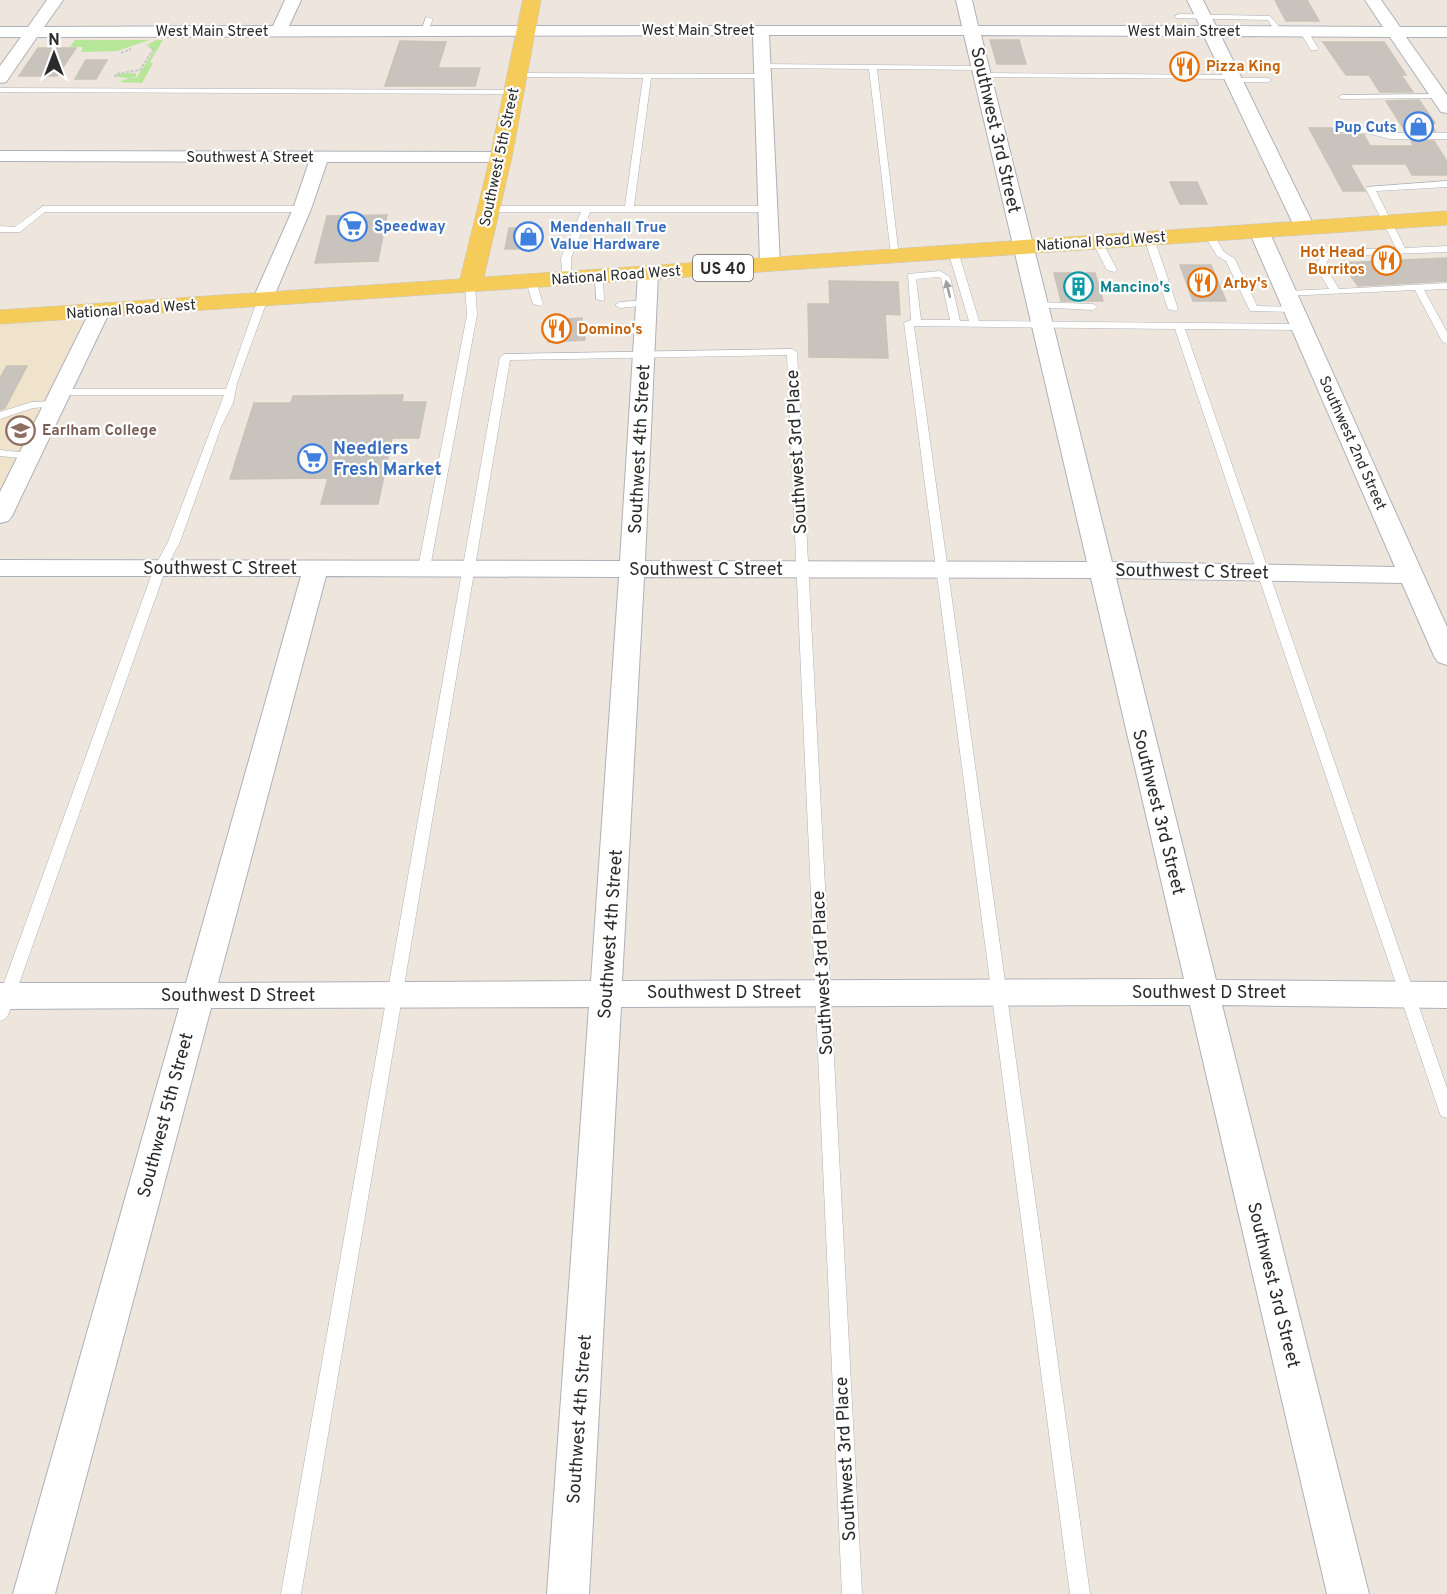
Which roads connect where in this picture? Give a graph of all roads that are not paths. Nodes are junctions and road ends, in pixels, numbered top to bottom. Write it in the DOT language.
graph roads {
  1 [pos="55,0"];
  2 [pos="293,0"];
  3 [pos="532,0"];
  4 [pos="964,0"];
  5 [pos="1195,0"];
  6 [pos="1373,0"];
  7 [pos="1179,16"];
  8 [pos="1206,22"];
  9 [pos="526,29"];
  10 [pos="972,30"];
  11 [pos="279,31"];
  12 [pos="761,31"];
  13 [pos="0,32"];
  14 [pos="32,32"];
  15 [pos="1305,32"];
  16 [pos="1396,32"];
  17 [pos="1447,32"];
  18 [pos="1314,48"];
  19 [pos="873,67"];
  20 [pos="763,71"];
  21 [pos="982,72"];
  22 [pos="647,76"];
  23 [pos="0,78"];
  24 [pos="1234,79"];
  25 [pos="1268,80"];
  26 [pos="515,83"];
  27 [pos="0,90"];
  28 [pos="1342,97"];
  29 [pos="1443,102"];
  30 [pos="1337,130"];
  31 [pos="1447,136"];
  32 [pos="0,156"];
  33 [pos="320,157"];
  34 [pos="501,157"];
  35 [pos="1447,184"];
  36 [pos="302,209"];
  37 [pos="488,209"];
  38 [pos="587,209"];
  39 [pos="629,209"];
  40 [pos="768,209"];
  41 [pos="1447,218"];
  42 [pos="1387,222"];
  43 [pos="1305,228"];
  44 [pos="0,229"];
  45 [pos="1259,231"];
  46 [pos="1209,234"];
  47 [pos="1149,238"];
  48 [pos="1097,242"];
  49 [pos="1023,246"];
  50 [pos="1447,249"];
  51 [pos="1402,250"];
  52 [pos="953,251"];
  53 [pos="911,261"];
  54 [pos="770,264"];
  55 [pos="1112,270"];
  56 [pos="566,279"];
  57 [pos="531,281"];
  58 [pos="470,285"];
  59 [pos="1447,286"];
  60 [pos="1418,287"];
  61 [pos="1336,292"];
  62 [pos="262,301"];
  63 [pos="538,304"];
  64 [pos="1092,307"];
  65 [pos="1173,309"];
  66 [pos="1294,310"];
  67 [pos="100,311"];
  68 [pos="1040,315"];
  69 [pos="637,316"];
  70 [pos="0,317"];
  71 [pos="916,323"];
  72 [pos="956,323"];
  73 [pos="975,324"];
  74 [pos="1179,326"];
  75 [pos="1447,341"];
  76 [pos="231,392"];
  77 [pos="57,398"];
  78 [pos="0,416"];
  79 [pos="0,453"];
  80 [pos="29,456"];
  81 [pos="1,513"];
  82 [pos="0,568"];
  83 [pos="160,568"];
  84 [pos="316,568"];
  85 [pos="424,568"];
  86 [pos="469,568"];
  87 [pos="632,568"];
  88 [pos="802,569"];
  89 [pos="942,569"];
  90 [pos="1100,570"];
  91 [pos="1263,572"];
  92 [pos="1412,575"];
  93 [pos="1447,656"];
  94 [pos="823,992"];
  95 [pos="999,992"];
  96 [pos="1203,992"];
  97 [pos="606,993"];
  98 [pos="395,994"];
  99 [pos="1407,994"];
  100 [pos="198,995"];
  101 [pos="1447,995"];
  102 [pos="2,1003"];
  103 [pos="1447,1111"];
  104 [pos="34,1594"];
  105 [pos="291,1594"];
  106 [pos="568,1594"];
  107 [pos="852,1594"];
  108 [pos="1080,1594"];
  109 [pos="1348,1594"];
  1 -- 14 [label="street"];
  2 -- 11 [label="street"];
  3 -- 9 [label="main road, Southwest 5th Street"];
  4 -- 10 [label="street, Southwest 3rd Street"];
  5 -- 8 [label="street"];
  6 -- 16 [label="street"];
  7 -- 8 [label="lane"];
  8 -- 10 [label="street, West Main Street"];
  8 -- 15 [label="street, West Main Street"];
  8 -- 24 [label="street"];
  9 -- 11 [label="street, West Main Street"];
  9 -- 12 [label="street, West Main Street"];
  9 -- 26 [label="main road, Southwest 5th Street"];
  10 -- 12 [label="street, West Main Street"];
  10 -- 21 [label="street, Southwest 3rd Street"];
  11 -- 14 [label="street, West Main Street"];
  12 -- 20 [label="street"];
  13 -- 14 [label="street, West Main Street"];
  14 -- 23 [label="street"];
  15 -- 16 [label="street, West Main Street"];
  15 -- 18 [label="lane"];
  16 -- 17 [label="street, West Main Street"];
  16 -- 29 [label="street"];
  19 -- 20 [label="lane"];
  19 -- 21 [label="lane"];
  19 -- 53 [label="lane"];
  20 -- 22 [label="lane"];
  20 -- 40 [label="street"];
  21 -- 24 [label="lane"];
  21 -- 49 [label="street, Southwest 3rd Street"];
  22 -- 26 [label="lane"];
  22 -- 39 [label="lane"];
  24 -- 25 [label="lane"];
  24 -- 43 [label="street"];
  26 -- 27 [label="lane"];
  26 -- 34 [label="main road, Southwest 5th Street"];
  28 -- 29 [label="lane"];
  30 -- 31 [label="lane"];
  32 -- 33 [label="street, Southwest A Street"];
  33 -- 34 [label="street, Southwest A Street"];
  33 -- 36 [label="street"];
  34 -- 37 [label="main road, Southwest 5th Street"];
  35 -- 42 [label="lane"];
  36 -- 44 [label="lane"];
  36 -- 62 [label="street"];
  37 -- 38 [label="lane"];
  37 -- 58 [label="main road, Southwest 5th Street"];
  38 -- 39 [label="lane"];
  38 -- 56 [label="lane"];
  39 -- 40 [label="lane"];
  40 -- 54 [label="street"];
  41 -- 42 [label="main road, National Road West / US 40"];
  42 -- 43 [label="main road, National Road West / US 40"];
  42 -- 51 [label="lane"];
  43 -- 45 [label="main road, National Road West / US 40"];
  45 -- 46 [label="main road, National Road West / US 40"];
  45 -- 66 [label="street, Southwest 2nd Street"];
  46 -- 47 [label="main road, National Road West / US 40"];
  46 -- 66 [label="lane"];
  47 -- 48 [label="main road, National Road West / US 40"];
  47 -- 65 [label="lane"];
  48 -- 49 [label="main road, National Road West / US 40"];
  48 -- 55 [label="lane"];
  49 -- 52 [label="main road, National Road West / US 40"];
  49 -- 68 [label="street, Southwest 3rd Street"];
  50 -- 51 [label="lane"];
  51 -- 61 [label="lane"];
  52 -- 53 [label="main road, National Road West / US 40"];
  52 -- 73 [label="lane"];
  53 -- 54 [label="main road, National Road West / US 40"];
  53 -- 71 [label="lane"];
  72 -- 53 [label="lane, one-way"];
  54 -- 69 [label="main road, National Road West / US 40"];
  56 -- 57 [label="main road, National Road West / US 40"];
  56 -- 69 [label="main road, National Road West / US 40"];
  57 -- 58 [label="main road, National Road West / US 40"];
  57 -- 63 [label="lane"];
  58 -- 62 [label="main road, National Road West / US 40"];
  58 -- 85 [label="lane"];
  59 -- 60 [label="lane"];
  60 -- 61 [label="lane"];
  60 -- 75 [label="lane"];
  61 -- 66 [label="lane"];
  62 -- 67 [label="main road, National Road West / US 40"];
  62 -- 76 [label="lane"];
  64 -- 68 [label="lane"];
  66 -- 74 [label="lane"];
  66 -- 92 [label="street, Southwest 2nd Street"];
  67 -- 70 [label="main road, National Road West / US 40"];
  67 -- 77 [label="street"];
  68 -- 73 [label="lane"];
  68 -- 74 [label="lane"];
  68 -- 90 [label="street, Southwest 3rd Street"];
  69 -- 86 [label="lane"];
  69 -- 87 [label="street, Southwest 4th Street"];
  69 -- 88 [label="lane, Southwest 3rd Place"];
  71 -- 72 [label="lane"];
  71 -- 89 [label="lane"];
  72 -- 73 [label="lane"];
  74 -- 91 [label="lane"];
  76 -- 77 [label="lane"];
  76 -- 83 [label="lane"];
  77 -- 78 [label="lane"];
  77 -- 80 [label="street"];
  79 -- 80 [label="lane"];
  80 -- 81 [label="street"];
  82 -- 83 [label="street, Southwest C Street"];
  83 -- 84 [label="street, Southwest C Street"];
  83 -- 102 [label="lane"];
  84 -- 85 [label="street, Southwest C Street"];
  84 -- 100 [label="street, Southwest 5th Street"];
  85 -- 86 [label="street, Southwest C Street"];
  86 -- 87 [label="street, Southwest C Street"];
  86 -- 98 [label="lane"];
  87 -- 88 [label="street, Southwest C Street"];
  87 -- 97 [label="street, Southwest 4th Street"];
  88 -- 89 [label="street, Southwest C Street"];
  88 -- 94 [label="lane, Southwest 3rd Place"];
  89 -- 90 [label="street, Southwest C Street"];
  89 -- 95 [label="lane"];
  90 -- 91 [label="street, Southwest C Street"];
  90 -- 96 [label="street, Southwest 3rd Street"];
  91 -- 92 [label="street, Southwest C Street"];
  91 -- 99 [label="lane"];
  92 -- 93 [label="street, Southwest 2nd Street"];
  94 -- 95 [label="street, Southwest D Street"];
  94 -- 97 [label="street, Southwest D Street"];
  94 -- 107 [label="lane, Southwest 3rd Place"];
  95 -- 96 [label="street, Southwest D Street"];
  95 -- 108 [label="lane"];
  96 -- 99 [label="street, Southwest D Street"];
  96 -- 109 [label="street, Southwest 3rd Street"];
  97 -- 98 [label="street, Southwest D Street"];
  97 -- 106 [label="street, Southwest 4th Street"];
  98 -- 100 [label="street, Southwest D Street"];
  98 -- 105 [label="lane"];
  99 -- 101 [label="street, Southwest D Street"];
  99 -- 103 [label="lane"];
  100 -- 102 [label="street, Southwest D Street"];
  100 -- 104 [label="street, Southwest 5th Street"];
}
